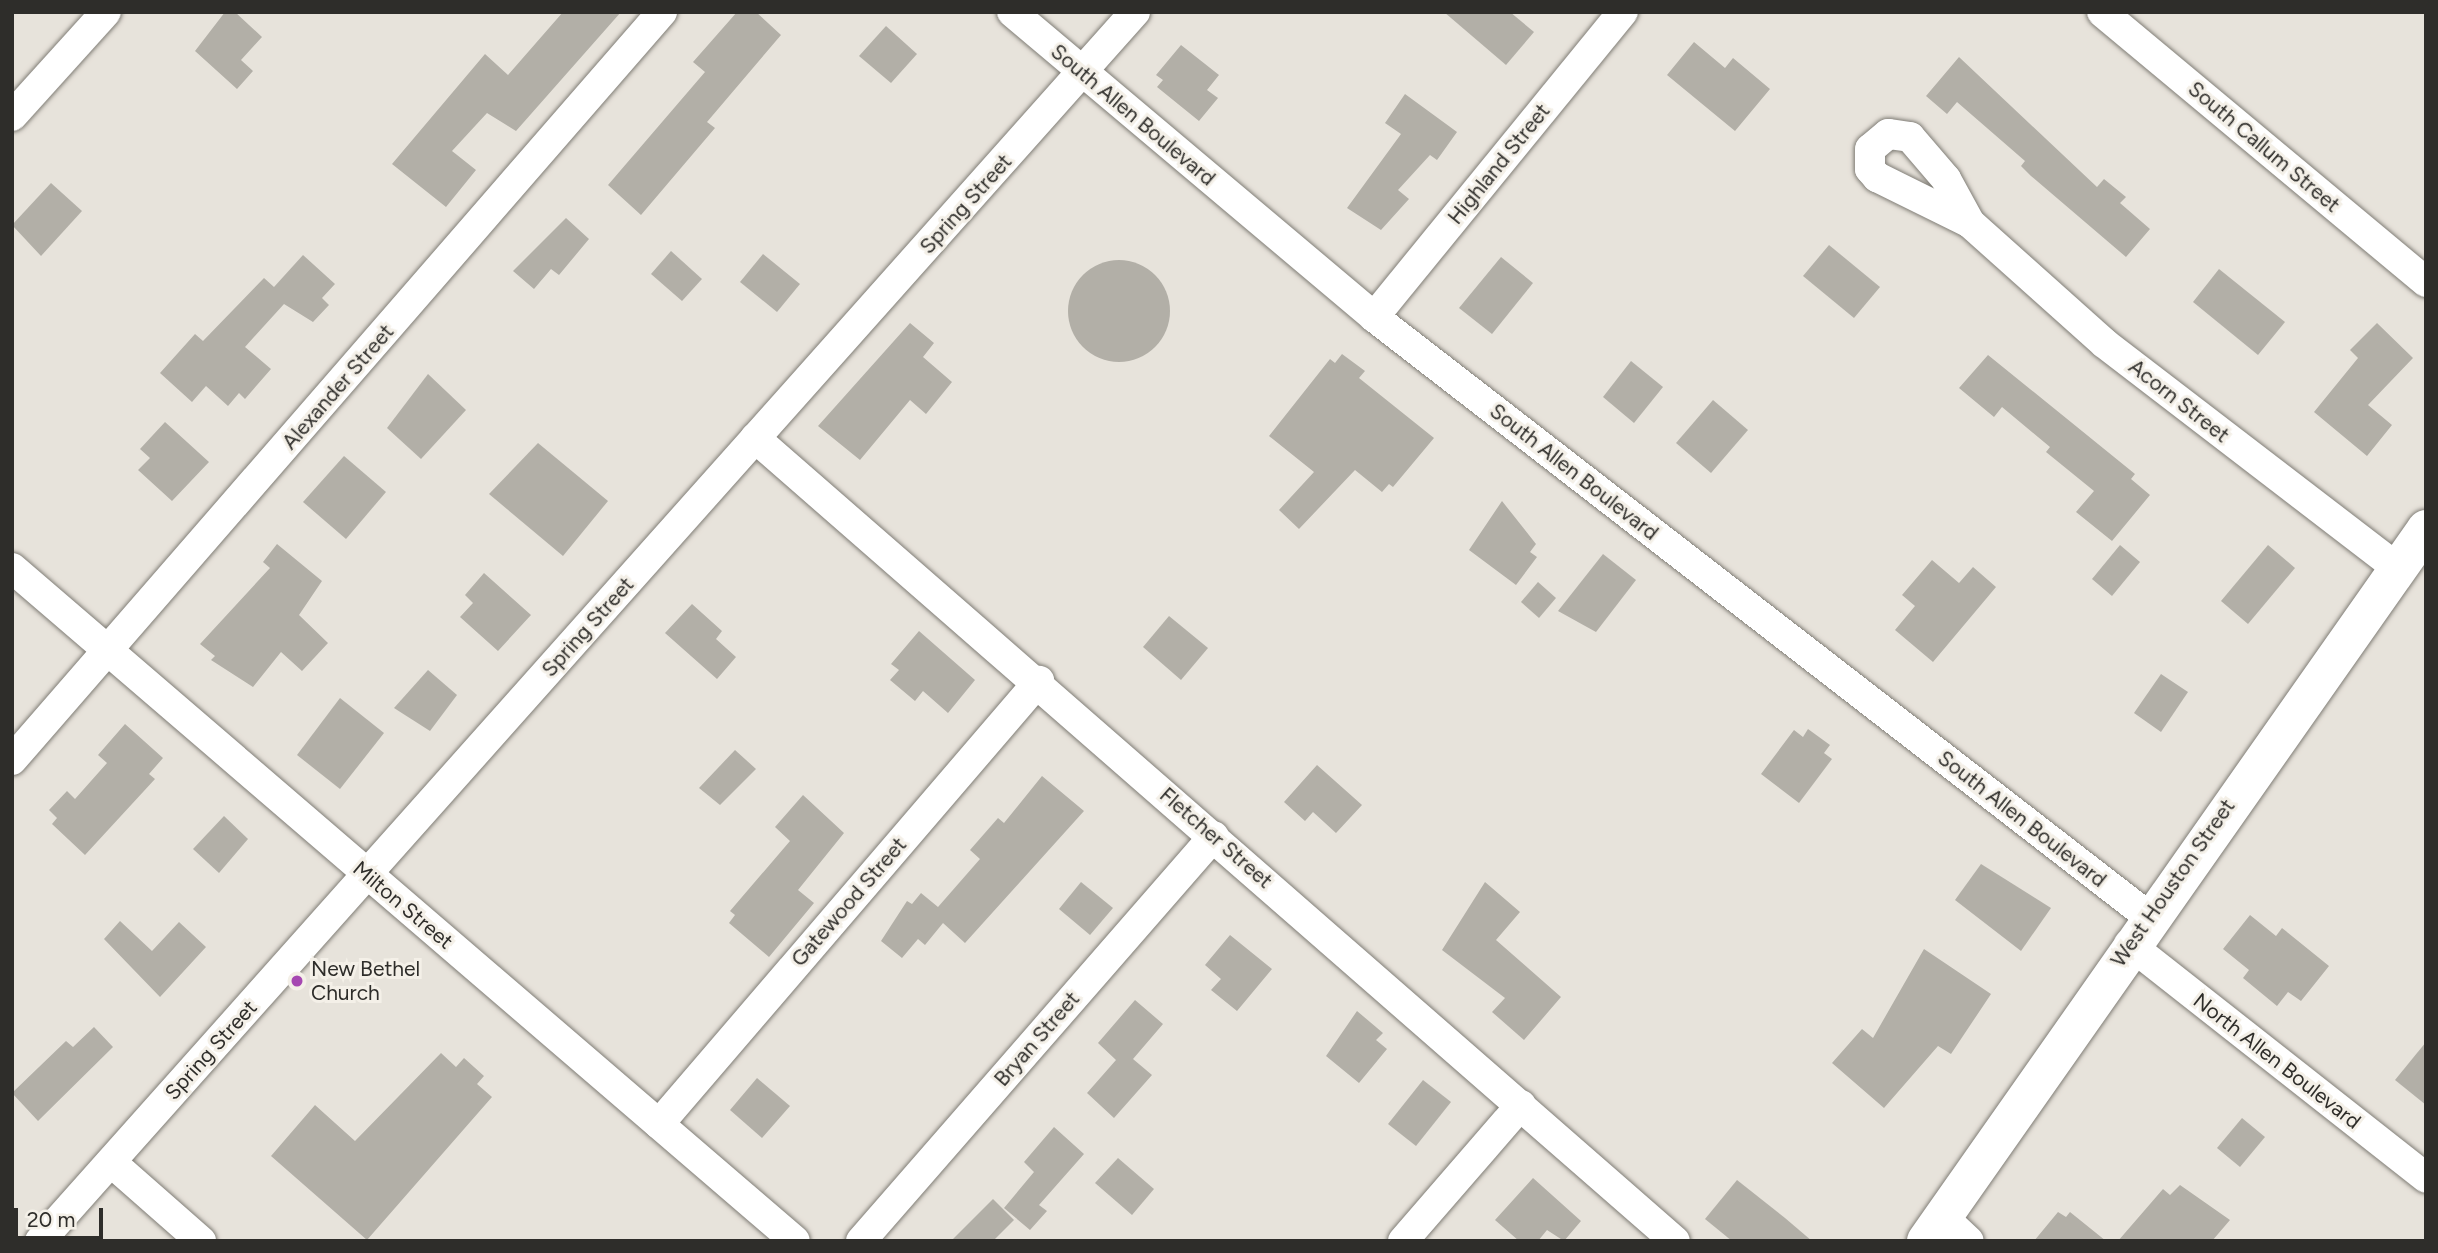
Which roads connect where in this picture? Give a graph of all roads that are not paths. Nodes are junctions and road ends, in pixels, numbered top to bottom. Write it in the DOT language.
graph roads {
  1 [pos="662,12"];
  2 [pos="1012,12"];
  3 [pos="1135,12"];
  4 [pos="1623,12"];
  5 [pos="2102,12"];
  6 [pos="91,17"];
  7 [pos="1082,74"];
  8 [pos="12,116"];
  9 [pos="1970,223"];
  10 [pos="2426,282"];
  11 [pos="1374,317"];
  12 [pos="755,438"];
  13 [pos="2426,528"];
  14 [pos="12,568"];
  15 [pos="2397,568"];
  16 [pos="108,653"];
  17 [pos="1039,681"];
  18 [pos="12,760"];
  19 [pos="1214,836"];
  20 [pos="368,875"];
  21 [pos="2138,930"];
  22 [pos="1521,1104"];
  23 [pos="659,1124"];
  24 [pos="111,1162"];
  25 [pos="2426,1178"];
  26 [pos="1946,1233"];
  27 [pos="40,1241"];
  28 [pos="201,1241"];
  29 [pos="795,1241"];
  30 [pos="861,1241"];
  31 [pos="1403,1241"];
  32 [pos="1675,1241"];
  1 -- 16 [label="street, Alexander Street"];
  2 -- 7 [label="street, South Allen Boulevard"];
  3 -- 7 [label="street, Spring Street"];
  4 -- 11 [label="street, Highland Street"];
  5 -- 10 [label="street, South Callum Street"];
  6 -- 8 [label="street"];
  7 -- 11 [label="street, South Allen Boulevard"];
  7 -- 12 [label="street, Spring Street"];
  9 -- 15 [label="street, Acorn Street"];
  11 -- 21 [label="street, South Allen Boulevard"];
  12 -- 17 [label="street, Fletcher Street"];
  12 -- 20 [label="street, Spring Street"];
  13 -- 15 [label="main road, West Houston Street"];
  14 -- 16 [label="street, Milton Street"];
  15 -- 21 [label="main road, West Houston Street"];
  16 -- 18 [label="street, Alexander Street"];
  16 -- 20 [label="street, Milton Street"];
  17 -- 19 [label="street, Fletcher Street"];
  17 -- 23 [label="street, Gatewood Street"];
  19 -- 22 [label="street, Fletcher Street"];
  19 -- 30 [label="street, Bryan Street"];
  20 -- 23 [label="street, Milton Street"];
  20 -- 24 [label="street, Spring Street"];
  21 -- 25 [label="street, North Allen Boulevard"];
  21 -- 26 [label="main road, West Houston Street"];
  22 -- 31 [label="street"];
  22 -- 32 [label="street, Fletcher Street"];
  23 -- 29 [label="street, Milton Street"];
  24 -- 27 [label="street, Spring Street"];
  24 -- 28 [label="street"];
}
